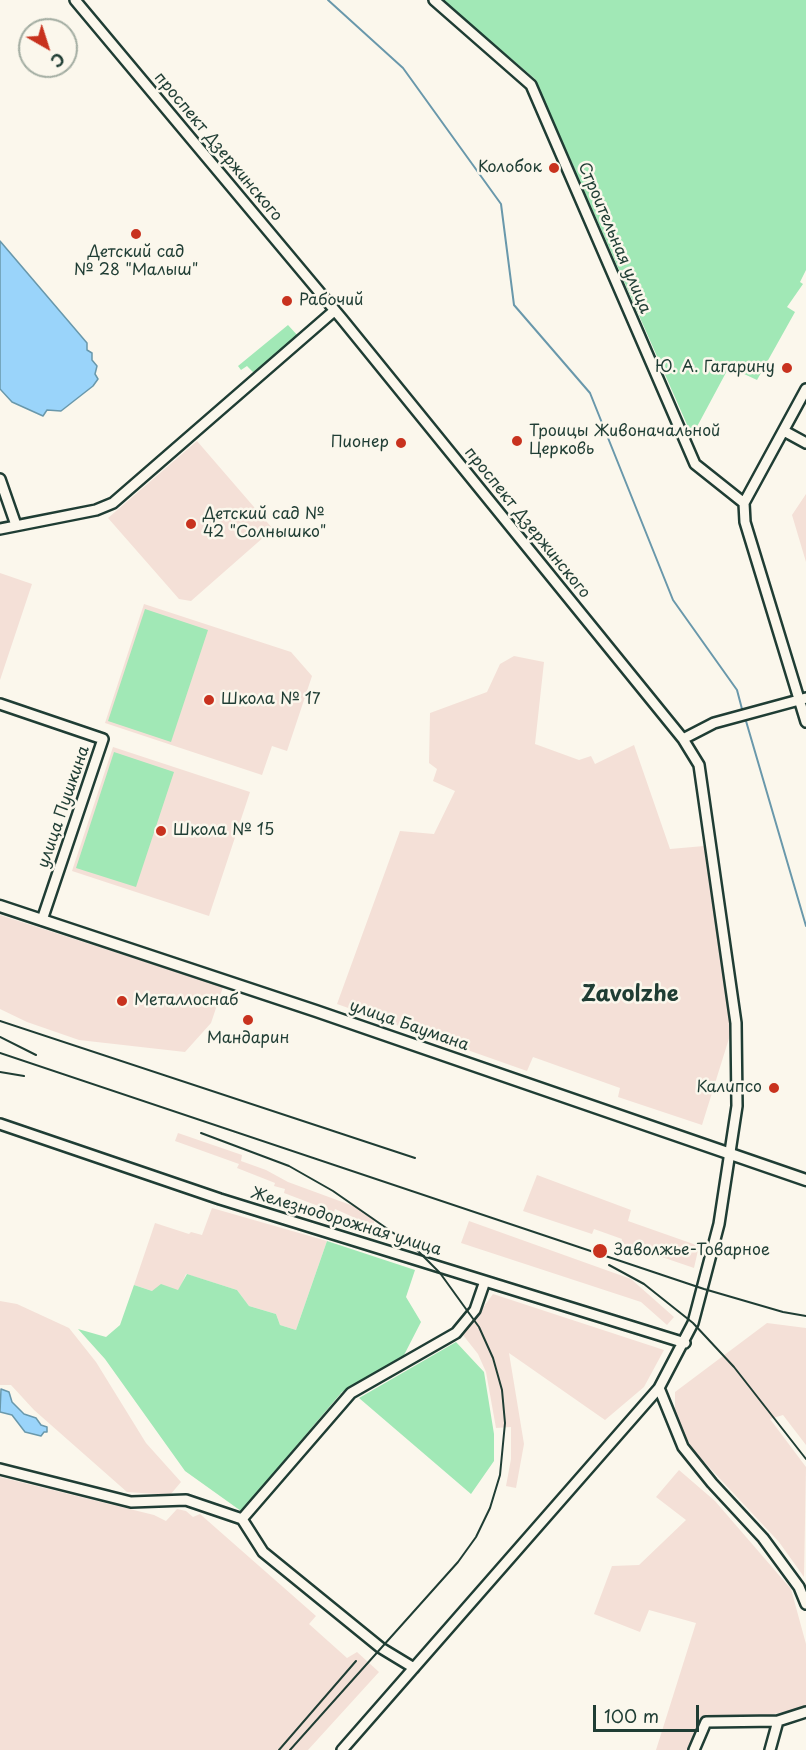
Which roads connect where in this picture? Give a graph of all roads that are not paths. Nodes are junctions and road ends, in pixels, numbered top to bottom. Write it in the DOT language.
graph roads {
  1 [pos="75,0"];
  2 [pos="434,0"];
  3 [pos="334,310"];
  4 [pos="806,389"];
  5 [pos="784,431"];
  6 [pos="806,443"];
  7 [pos="0,479"];
  8 [pos="744,503"];
  9 [pos="16,525"];
  10 [pos="0,529"];
  11 [pos="803,699"];
  12 [pos="0,704"];
  13 [pos="806,722"];
  14 [pos="683,739"];
  15 [pos="0,906"];
  16 [pos="42,920"];
  17 [pos="0,1124"];
  18 [pos="731,1155"];
  19 [pos="806,1180"];
  20 [pos="485,1281"];
  21 [pos="685,1343"];
  22 [pos="659,1388"];
  23 [pos="0,1469"];
  24 [pos="242,1519"];
  25 [pos="806,1604"];
  26 [pos="414,1668"];
  27 [pos="806,1712"];
  28 [pos="778,1721"];
  29 [pos="342,1750"];
  30 [pos="694,1750"];
  31 [pos="770,1750"];
  1 -- 3 [label="street, проспект Дзержинского"];
  2 -- 8 [label="street, Строительная улица"];
  3 -- 9 [label="street"];
  3 -- 14 [label="street, проспект Дзержинского"];
  4 -- 5 [label="street"];
  5 -- 6 [label="street"];
  5 -- 8 [label="street"];
  7 -- 9 [label="street"];
  8 -- 11 [label="street"];
  9 -- 10 [label="street"];
  11 -- 13 [label="street"];
  11 -- 14 [label="street"];
  12 -- 16 [label="street, улица Пушкина"];
  14 -- 18 [label="street, проспект Дзержинского"];
  15 -- 16 [label="main road, улица Баумана"];
  16 -- 18 [label="main road, улица Баумана"];
  17 -- 20 [label="street, Железнодорожная улица"];
  18 -- 19 [label="main road, улица Баумана"];
  18 -- 21 [label="street, проспект Дзержинского"];
  20 -- 21 [label="street, Железнодорожная улица"];
  20 -- 24 [label="street"];
  21 -- 22 [label="street, проспект Дзержинского"];
  22 -- 25 [label="street"];
  22 -- 26 [label="street, проспект Дзержинского"];
  23 -- 24 [label="street"];
  24 -- 26 [label="street"];
  26 -- 29 [label="street, проспект Дзержинского"];
  27 -- 28 [label="street"];
  28 -- 30 [label="street"];
  28 -- 31 [label="street"];
}
